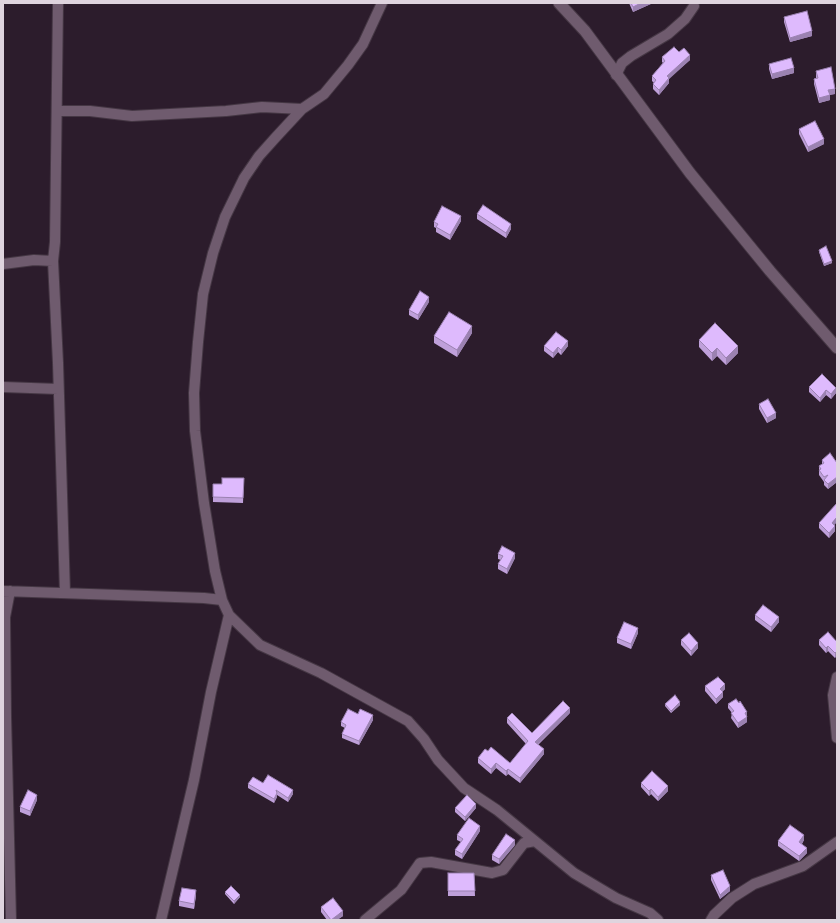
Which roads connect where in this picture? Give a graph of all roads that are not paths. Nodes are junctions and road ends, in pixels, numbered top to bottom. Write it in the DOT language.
graph roads {
  1 [pos="58,3"];
  2 [pos="382,3"];
  3 [pos="559,3"];
  4 [pos="694,6"];
  5 [pos="616,75"];
  6 [pos="302,109"];
  7 [pos="58,111"];
  8 [pos="53,261"];
  9 [pos="3,264"];
  10 [pos="837,348"];
  11 [pos="3,387"];
  12 [pos="58,389"];
  13 [pos="7,591"];
  14 [pos="65,593"];
  15 [pos="222,600"];
  16 [pos="229,615"];
  17 [pos="837,677"];
  18 [pos="837,738"];
  19 [pos="5,747"];
  20 [pos="535,841"];
  21 [pos="837,842"];
  22 [pos="11,920"];
  23 [pos="161,920"];
  24 [pos="365,920"];
  25 [pos="658,920"];
  26 [pos="711,920"];
  1 -- 7 [label="street"];
  2 -- 6 [label="street"];
  3 -- 5 [label="street"];
  4 -- 5 [label="street"];
  5 -- 10 [label="street"];
  6 -- 7 [label="street"];
  6 -- 15 [label="street"];
  7 -- 8 [label="street"];
  8 -- 9 [label="street"];
  8 -- 12 [label="street"];
  11 -- 12 [label="street"];
  12 -- 14 [label="street"];
  13 -- 14 [label="street"];
  13 -- 19 [label="street"];
  14 -- 15 [label="street"];
  15 -- 16 [label="street"];
  16 -- 20 [label="street"];
  16 -- 23 [label="street"];
  17 -- 18 [label="street"];
  19 -- 22 [label="street"];
  20 -- 24 [label="street"];
  20 -- 25 [label="street"];
  21 -- 26 [label="street"];
}
